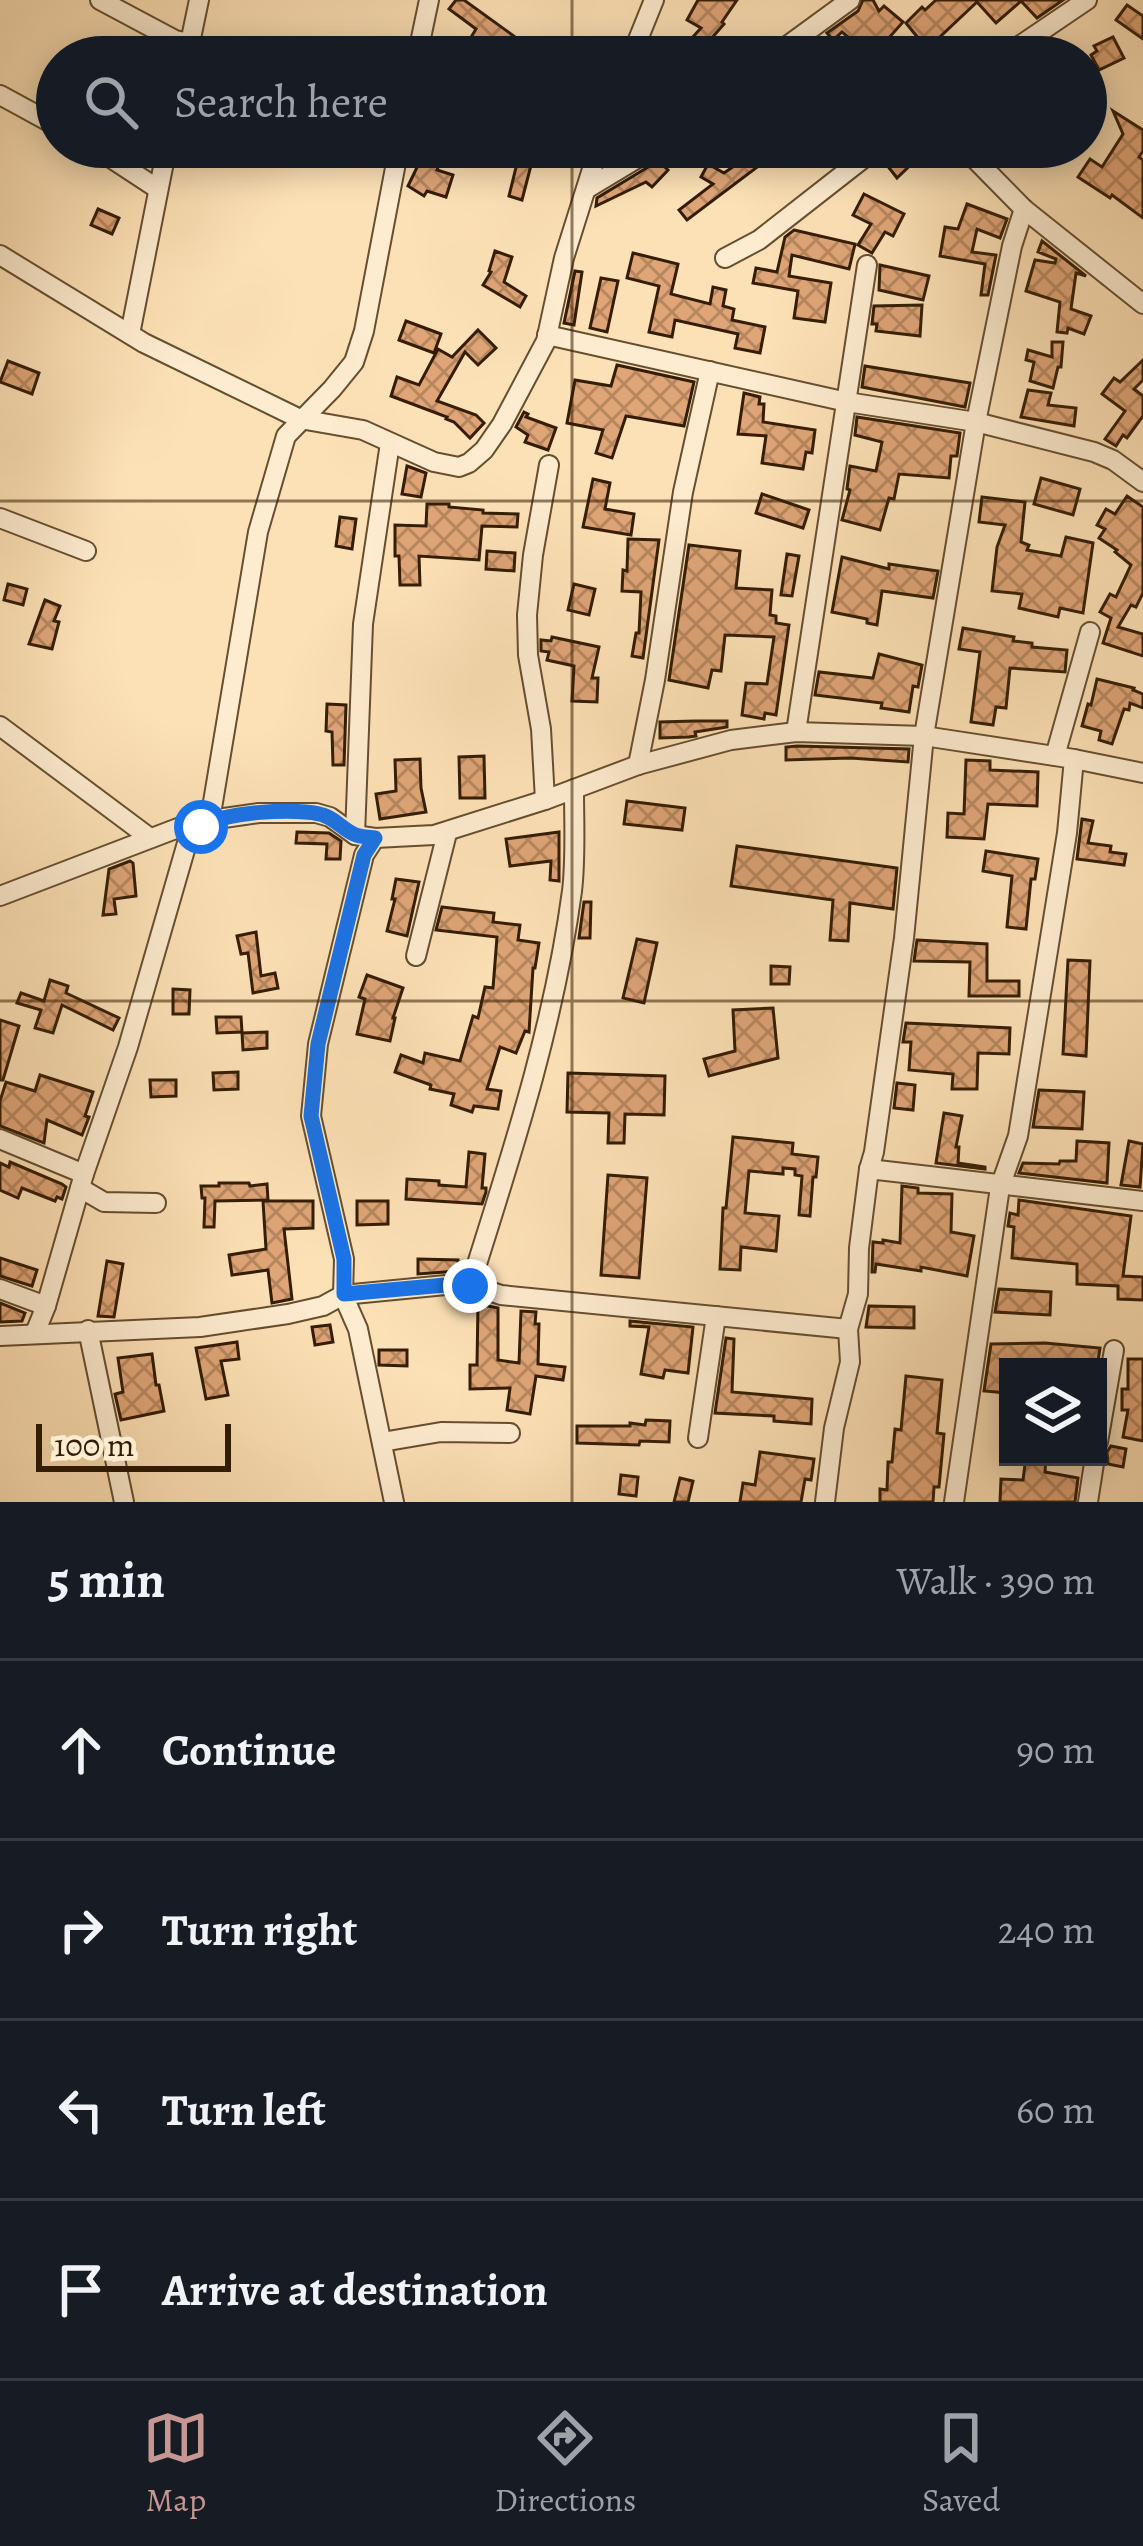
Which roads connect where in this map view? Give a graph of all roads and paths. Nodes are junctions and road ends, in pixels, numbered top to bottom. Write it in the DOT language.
graph roads {
  1 [pos="100,0"];
  2 [pos="199,0"];
  3 [pos="429,0"];
  4 [pos="654,0"];
  5 [pos="850,0"];
  6 [pos="1087,0"];
  7 [pos="168,36"];
  8 [pos="192,36"];
  9 [pos="421,36"];
  10 [pos="640,36"];
  11 [pos="801,36"];
  12 [pos="1035,36"];
  13 [pos="0,95"];
  14 [pos="36,115"];
  15 [pos="126,168"];
  16 [pos="162,168"];
  17 [pos="395,168"];
  18 [pos="593,168"];
  19 [pos="621,168"];
  20 [pos="851,168"];
  21 [pos="984,168"];
  22 [pos="588,188"];
  23 [pos="158,189"];
  24 [pos="1024,209"];
  25 [pos="0,255"];
  26 [pos="725,258"];
  27 [pos="867,265"];
  28 [pos="1143,275"];
  29 [pos="1125,288"];
  30 [pos="1143,304"];
  31 [pos="130,334"];
  32 [pos="547,335"];
  33 [pos="710,371"];
  34 [pos="847,402"];
  35 [pos="300,419"];
  36 [pos="976,422"];
  37 [pos="390,443"];
  38 [pos="549,465"];
  39 [pos="1143,482"];
  40 [pos="0,518"];
  41 [pos="86,551"];
  42 [pos="1090,632"];
  43 [pos="0,726"];
  44 [pos="796,732"];
  45 [pos="924,736"];
  46 [pos="1065,758"];
  47 [pos="638,765"];
  48 [pos="1143,772"];
  49 [pos="574,789"];
  50 [pos="545,800"];
  51 [pos="210,820"];
  52 [pos="447,833"];
  53 [pos="365,836"];
  54 [pos="150,838"];
  55 [pos="0,896"];
  56 [pos="416,956"];
  57 [pos="0,1139"];
  58 [pos="868,1169"];
  59 [pos="82,1181"];
  60 [pos="1000,1187"];
  61 [pos="1143,1202"];
  62 [pos="156,1203"];
  63 [pos="470,1286"];
  64 [pos="0,1289"];
  65 [pos="344,1294"];
  66 [pos="46,1306"];
  67 [pos="716,1316"];
  68 [pos="848,1329"];
  69 [pos="88,1330"];
  70 [pos="34,1333"];
  71 [pos="0,1336"];
  72 [pos="1114,1350"];
  73 [pos="1107,1390"];
  74 [pos="510,1433"];
  75 [pos="698,1438"];
  76 [pos="382,1442"];
  77 [pos="1094,1466"];
  78 [pos="124,1502"];
  79 [pos="394,1502"];
  80 [pos="825,1502"];
  81 [pos="954,1502"];
  82 [pos="1088,1502"];
  1 -- 7 [label="street"];
  2 -- 8 [label="street"];
  3 -- 9 [label="street"];
  4 -- 10 [label="street"];
  5 -- 11 [label="street"];
  6 -- 12 [label="street"];
  13 -- 14 [label="street"];
  15 -- 23 [label="street"];
  16 -- 23 [label="street"];
  17 -- 35 [label="street"];
  18 -- 22 [label="street"];
  19 -- 22 [label="street"];
  20 -- 26 [label="street"];
  21 -- 24 [label="street"];
  22 -- 32 [label="street"];
  23 -- 31 [label="street"];
  24 -- 29 [label="street"];
  24 -- 36 [label="street"];
  25 -- 31 [label="street"];
  27 -- 34 [label="street"];
  28 -- 29 [label="street"];
  29 -- 30 [label="street"];
  31 -- 35 [label="street"];
  32 -- 33 [label="street"];
  32 -- 37 [label="street"];
  33 -- 34 [label="street"];
  33 -- 47 [label="street"];
  34 -- 36 [label="street"];
  34 -- 44 [label="street"];
  35 -- 37 [label="street"];
  35 -- 51 [label="street"];
  36 -- 39 [label="street"];
  36 -- 45 [label="street"];
  37 -- 53 [label="street"];
  38 -- 50 [label="street"];
  40 -- 41 [label="street"];
  42 -- 46 [label="street"];
  43 -- 54 [label="street"];
  44 -- 45 [label="street"];
  44 -- 47 [label="street"];
  45 -- 46 [label="street"];
  45 -- 58 [label="street"];
  46 -- 48 [label="street"];
  46 -- 60 [label="street"];
  47 -- 49 [label="street"];
  49 -- 50 [label="street"];
  49 -- 63 [label="street"];
  50 -- 52 [label="street"];
  51 -- 53 [label="street"];
  51 -- 54 [label="street"];
  51 -- 59 [label="street"];
  52 -- 53 [label="street"];
  52 -- 56 [label="street"];
  53 -- 65 [label="street"];
  54 -- 55 [label="street"];
  57 -- 59 [label="street"];
  58 -- 60 [label="street"];
  58 -- 68 [label="street"];
  59 -- 62 [label="street"];
  59 -- 66 [label="street"];
  60 -- 61 [label="street"];
  60 -- 81 [label="street"];
  63 -- 65 [label="street"];
  63 -- 67 [label="street"];
  64 -- 66 [label="street"];
  65 -- 69 [label="street"];
  65 -- 76 [label="street"];
  66 -- 70 [label="street"];
  67 -- 68 [label="street"];
  67 -- 75 [label="street"];
  68 -- 80 [label="street"];
  69 -- 70 [label="street"];
  69 -- 78 [label="street"];
  70 -- 71 [label="street"];
  72 -- 73 [label="street"];
  74 -- 76 [label="street"];
  76 -- 79 [label="street"];
  77 -- 82 [label="street"];
}
